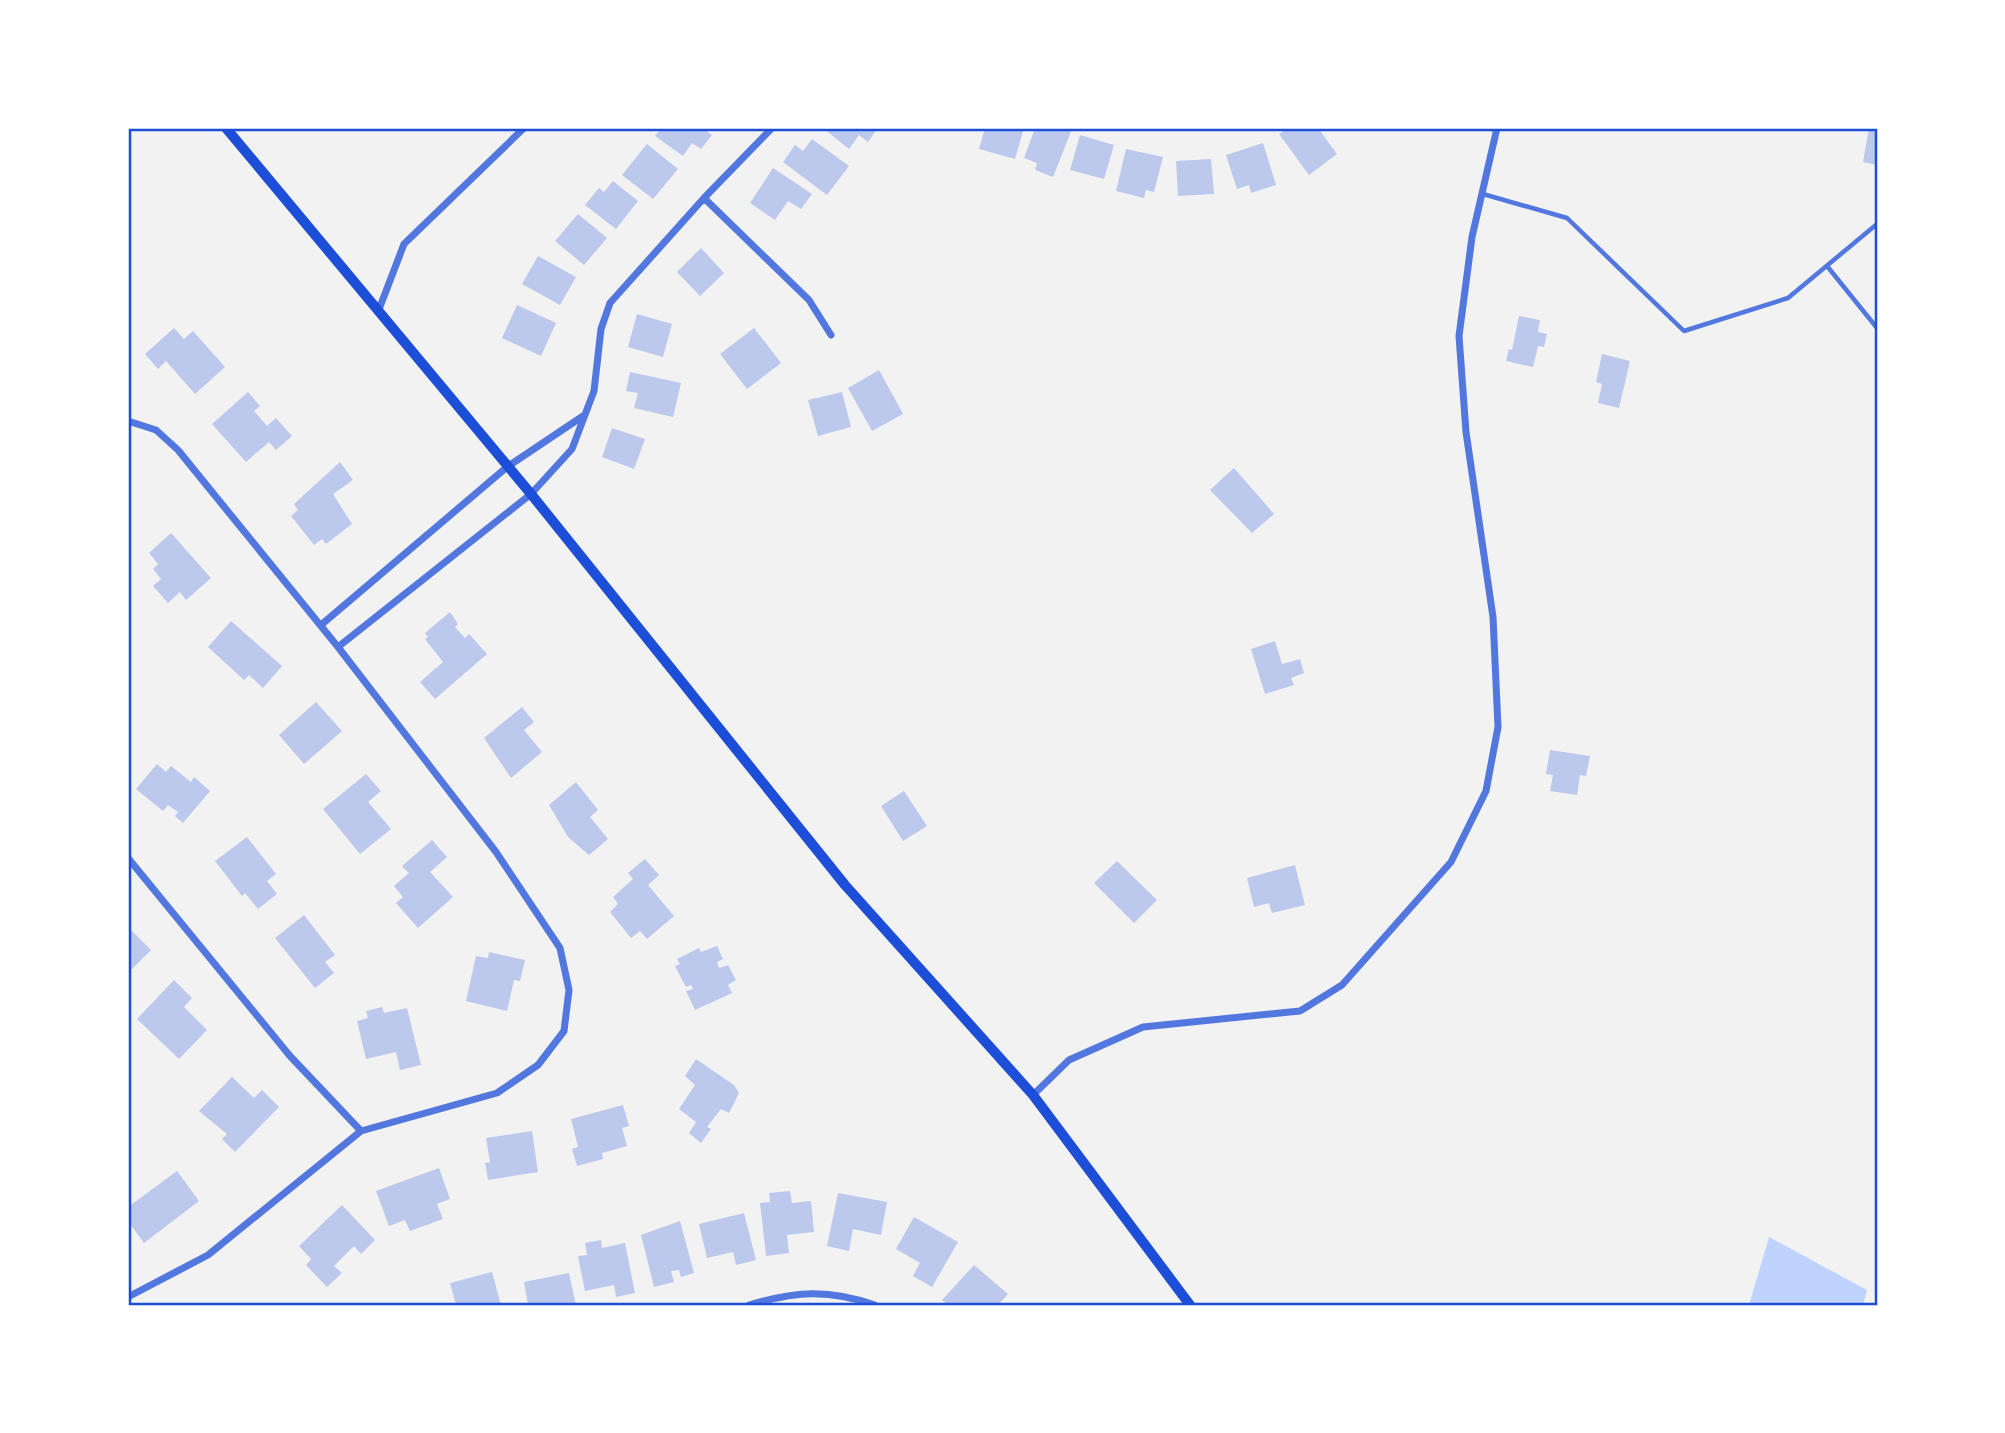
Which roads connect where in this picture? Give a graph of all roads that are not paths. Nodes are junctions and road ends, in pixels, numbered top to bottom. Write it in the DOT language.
graph roads {
  1 [pos="226,128"];
  2 [pos="524,128"];
  3 [pos="772,128"];
  4 [pos="1497,128"];
  5 [pos="1482,194"];
  6 [pos="704,198"];
  7 [pos="1877,224"];
  8 [pos="1827,266"];
  9 [pos="378,312"];
  10 [pos="1877,328"];
  11 [pos="831,335"];
  12 [pos="585,415"];
  13 [pos="128,421"];
  14 [pos="507,467"];
  15 [pos="531,494"];
  16 [pos="321,625"];
  17 [pos="338,647"];
  18 [pos="128,858"];
  19 [pos="1033,1095"];
  20 [pos="361,1131"];
  21 [pos="128,1297"];
  22 [pos="750,1305"];
  23 [pos="875,1305"];
  24 [pos="1190,1305"];
  1 -- 9 [label="main road"];
  2 -- 9 [label="street"];
  3 -- 6 [label="street"];
  4 -- 5 [label="street"];
  5 -- 8 [label="lane"];
  5 -- 19 [label="street"];
  6 -- 11 [label="street"];
  6 -- 12 [label="street"];
  7 -- 8 [label="lane"];
  8 -- 10 [label="lane"];
  9 -- 14 [label="main road"];
  12 -- 14 [label="street"];
  12 -- 15 [label="street"];
  13 -- 16 [label="street"];
  14 -- 15 [label="main road"];
  14 -- 16 [label="street"];
  15 -- 17 [label="street"];
  15 -- 19 [label="main road"];
  16 -- 17 [label="street"];
  17 -- 20 [label="street"];
  18 -- 20 [label="street"];
  19 -- 24 [label="main road"];
  20 -- 21 [label="street"];
  22 -- 23 [label="street"];
}
